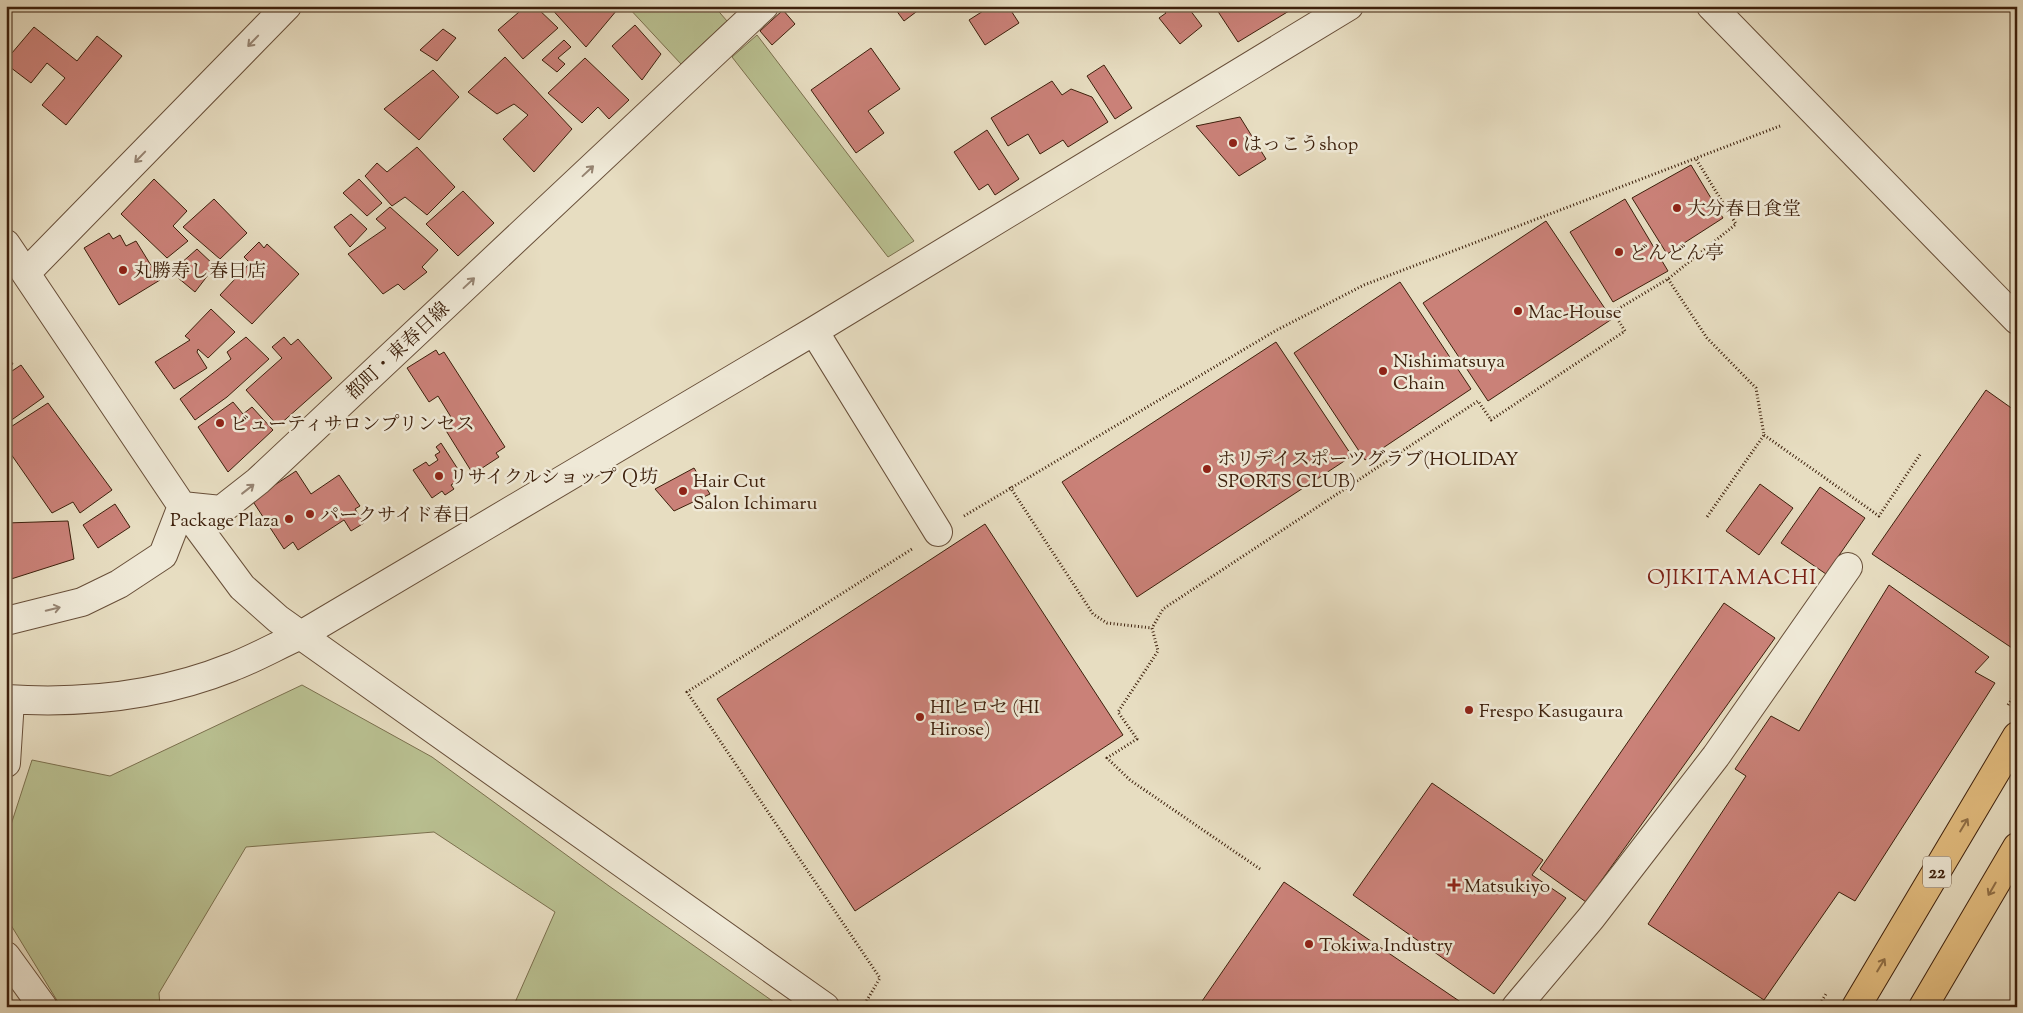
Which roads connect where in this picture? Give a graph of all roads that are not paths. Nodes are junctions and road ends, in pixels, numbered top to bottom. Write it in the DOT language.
graph roads {
  1 [pos="288,6"];
  2 [pos="764,6"];
  3 [pos="1711,6"];
  4 [pos="1338,9"];
  5 [pos="6,244"];
  6 [pos="26,273"];
  7 [pos="2017,320"];
  8 [pos="814,331"];
  9 [pos="182,506"];
  10 [pos="938,532"];
  11 [pos="1848,567"];
  12 [pos="6,621"];
  13 [pos="302,635"];
  14 [pos="8,700"];
  15 [pos="2017,736"];
  16 [pos="6,763"];
  17 [pos="2017,847"];
  18 [pos="6,956"];
  19 [pos="43,1007"];
  20 [pos="825,1007"];
  21 [pos="1516,1007"];
  22 [pos="1856,1007"];
  23 [pos="1923,1007"];
  1 -- 6 [label="street, one-way"];
  9 -- 2 [label="street, 都町・東春日線, one-way"];
  3 -- 7 [label="street"];
  4 -- 8 [label="street"];
  5 -- 6 [label="street"];
  6 -- 9 [label="street"];
  8 -- 10 [label="street"];
  8 -- 13 [label="street"];
  12 -- 9 [label="street, one-way"];
  9 -- 13 [label="street"];
  11 -- 21 [label="street"];
  13 -- 14 [label="street"];
  13 -- 20 [label="street"];
  14 -- 16 [label="street"];
  22 -- 15 [label="main road, 22, one-way"];
  17 -- 23 [label="main road, one-way"];
  18 -- 19 [label="street"];
}
